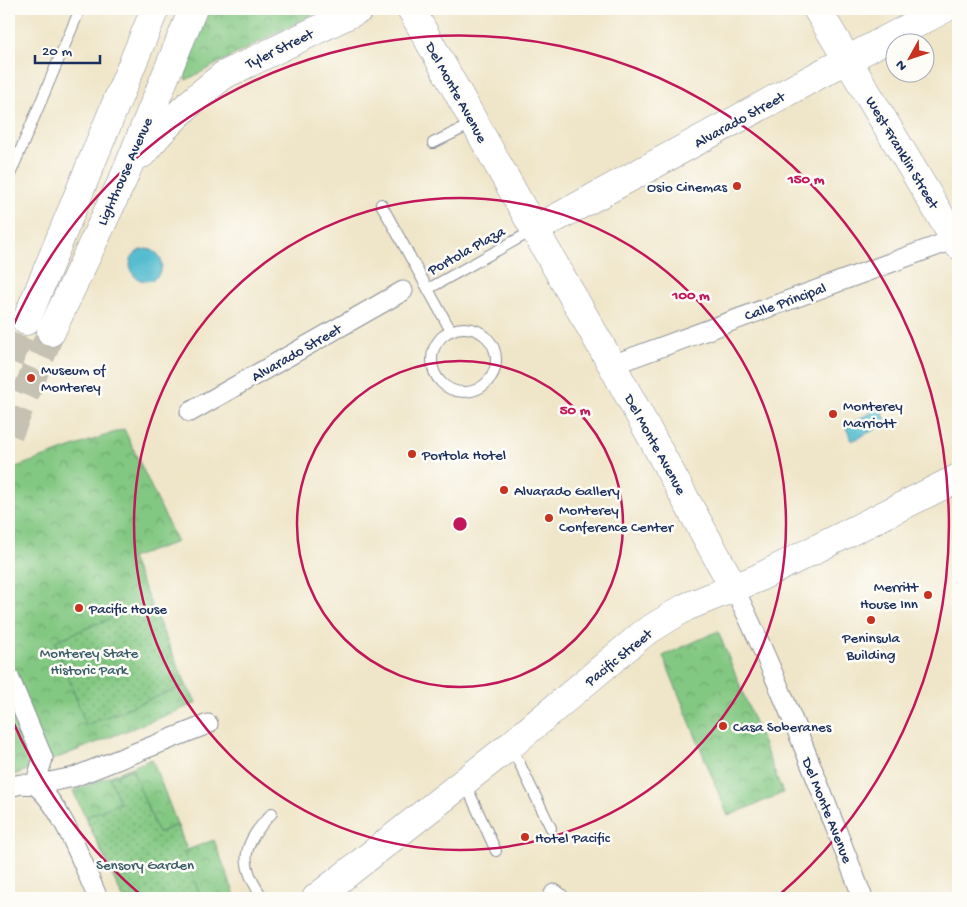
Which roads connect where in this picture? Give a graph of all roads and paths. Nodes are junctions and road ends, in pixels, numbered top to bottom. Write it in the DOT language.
graph roads {
  1 [pos="80,9"];
  2 [pos="155,9"];
  3 [pos="193,9"];
  4 [pos="360,9"];
  5 [pos="411,9"];
  6 [pos="818,9"];
  7 [pos="944,9"];
  8 [pos="847,60"];
  9 [pos="474,123"];
  10 [pos="433,143"];
  11 [pos="9,177"];
  12 [pos="124,177"];
  13 [pos="381,204"];
  14 [pos="534,230"];
  15 [pos="957,241"];
  16 [pos="428,288"];
  17 [pos="403,291"];
  18 [pos="26,321"];
  19 [pos="450,330"];
  20 [pos="51,332"];
  21 [pos="612,365"];
  22 [pos="190,412"];
  23 [pos="958,478"];
  24 [pos="734,588"];
  25 [pos="9,677"];
  26 [pos="208,724"];
  27 [pos="511,745"];
  28 [pos="464,782"];
  29 [pos="36,785"];
  30 [pos="9,787"];
  31 [pos="272,813"];
  32 [pos="551,828"];
  33 [pos="496,852"];
  34 [pos="98,898"];
  35 [pos="263,898"];
  36 [pos="316,898"];
  37 [pos="863,898"];
  1 -- 11 [label="lane"];
  2 -- 18 [label="main road, Lighthouse Avenue"];
  3 -- 12 [label="main road, Lighthouse Avenue"];
  4 -- 12 [label="main road, Tyler Street"];
  5 -- 9 [label="main road, Del Monte Avenue"];
  6 -- 8 [label="main road, West Franklin Street"];
  7 -- 8 [label="main road, Alvarado Street"];
  8 -- 14 [label="main road, Alvarado Street"];
  8 -- 15 [label="main road, West Franklin Street"];
  9 -- 10 [label="lane"];
  9 -- 14 [label="main road, Del Monte Avenue"];
  12 -- 20 [label="main road, Lighthouse Avenue"];
  13 -- 16 [label="lane"];
  14 -- 16 [label="lane, Portola Plaza"];
  14 -- 21 [label="main road, Del Monte Avenue"];
  15 -- 21 [label="street, Calle Principal"];
  16 -- 19 [label="lane, Portola Plaza"];
  17 -- 22 [label="street, Alvarado Street"];
  19 -- 19 [label="lane"];
  21 -- 24 [label="main road, Del Monte Avenue"];
  23 -- 24 [label="main road, Pacific Street"];
  24 -- 27 [label="main road, Pacific Street"];
  24 -- 37 [label="street, Del Monte Avenue"];
  25 -- 29 [label="street"];
  26 -- 29 [label="street"];
  27 -- 28 [label="main road, Pacific Street"];
  27 -- 32 [label="lane"];
  28 -- 33 [label="lane"];
  28 -- 36 [label="main road, Pacific Street"];
  29 -- 30 [label="street"];
  29 -- 34 [label="street"];
  31 -- 35 [label="lane"];
}
